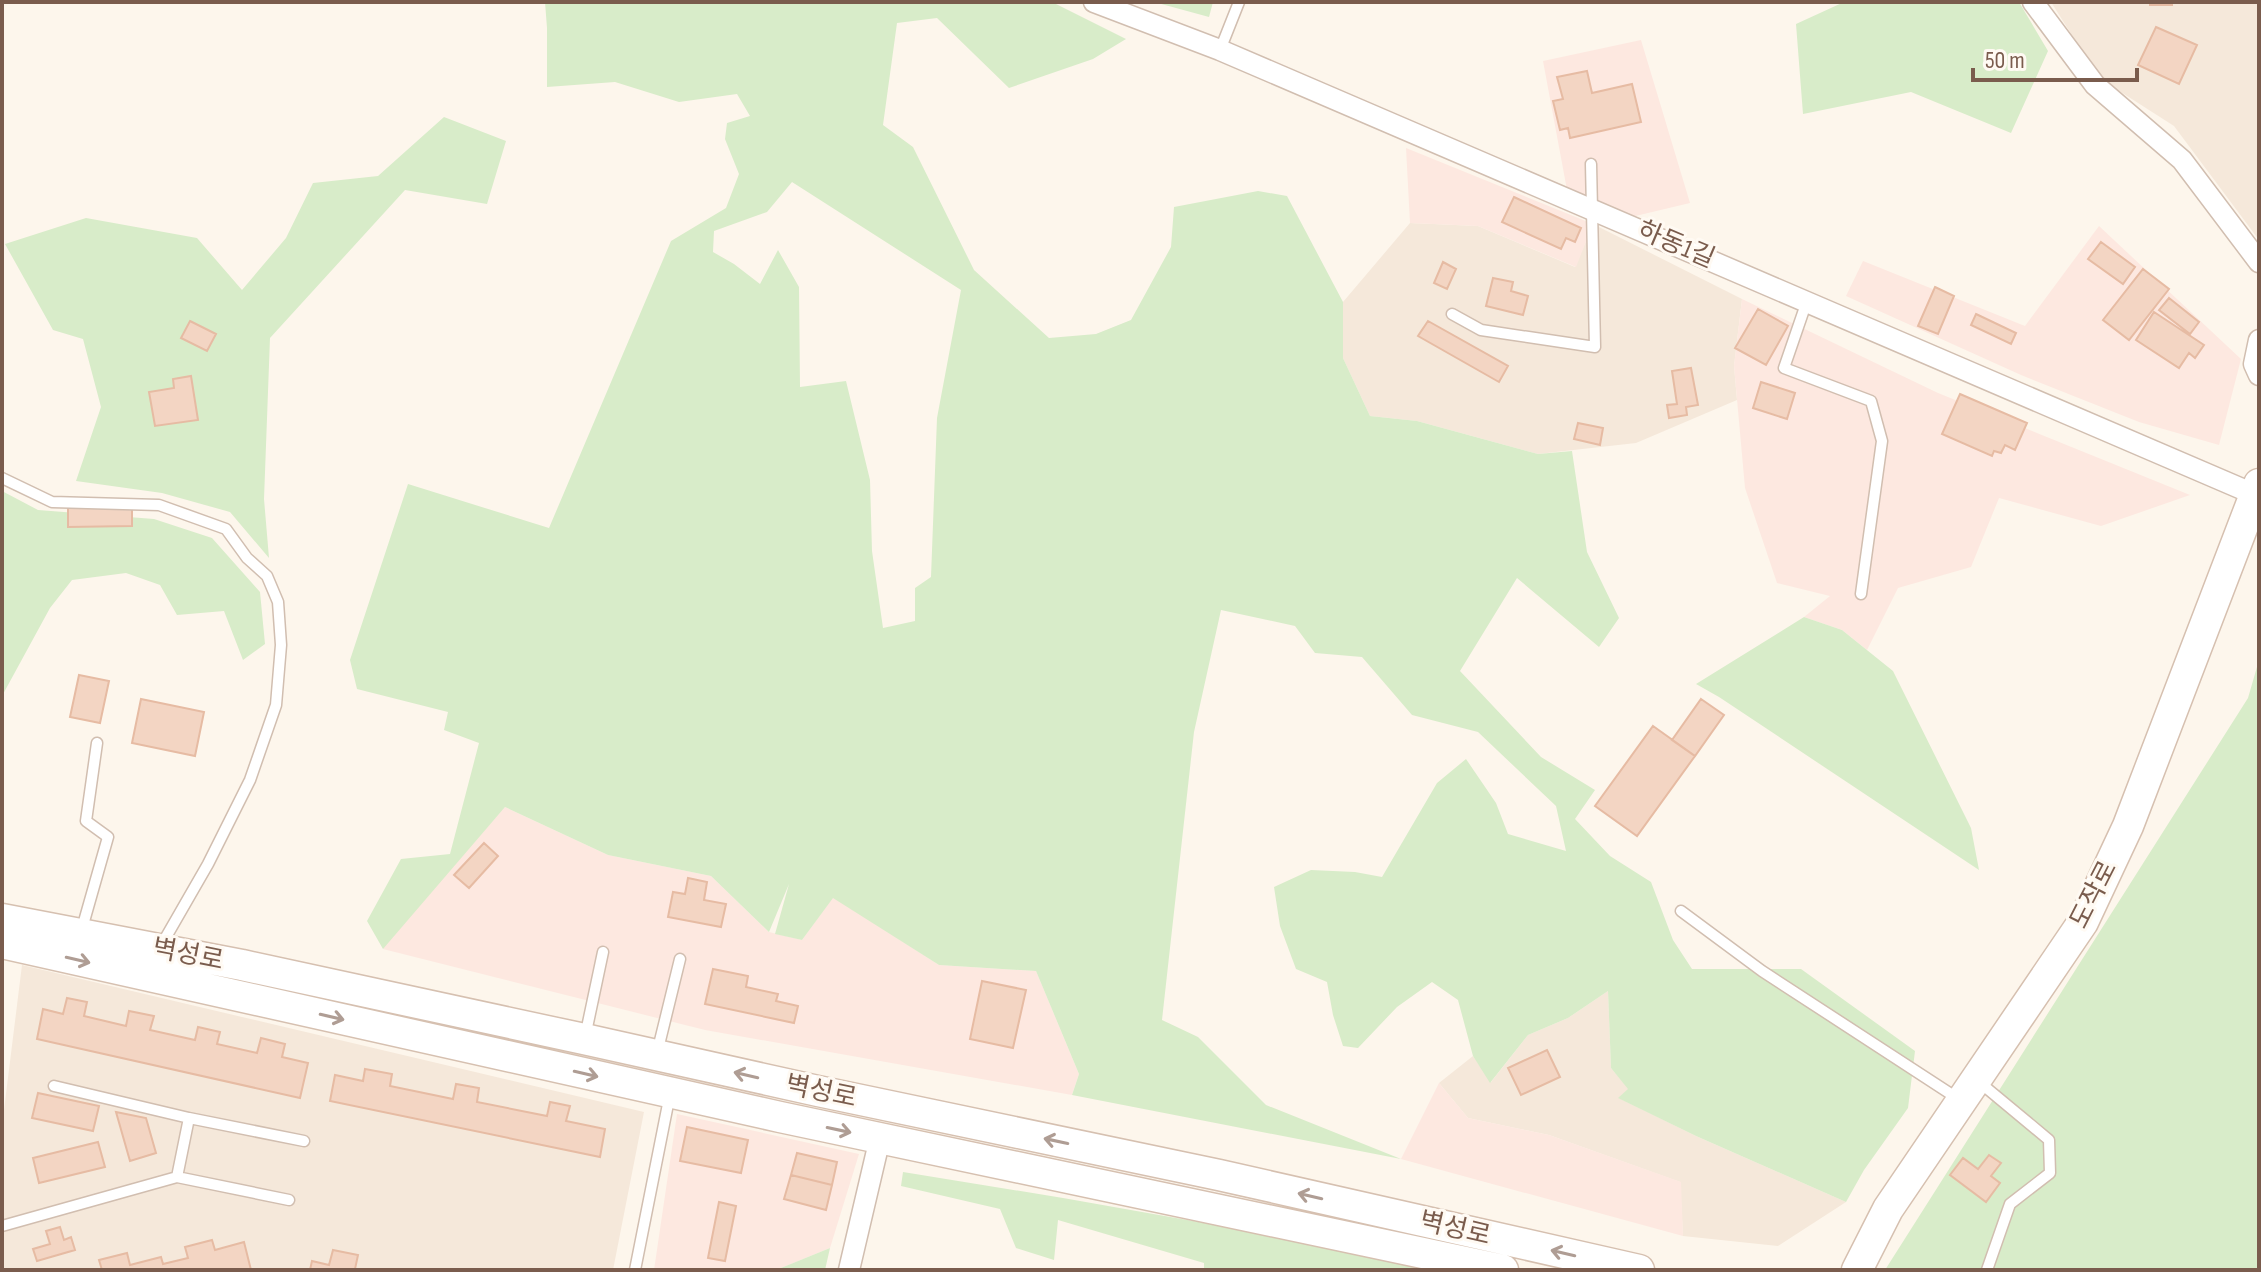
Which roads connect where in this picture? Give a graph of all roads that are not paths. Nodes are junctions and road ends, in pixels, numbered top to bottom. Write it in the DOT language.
graph roads {
  1 [pos="1094,2"];
  2 [pos="1239,2"];
  3 [pos="2033,2"];
  4 [pos="1220,50"];
  5 [pos="1591,164"];
  6 [pos="1593,210"];
  7 [pos="2259,262"];
  8 [pos="1807,301"];
  9 [pos="1452,314"];
  10 [pos="2259,340"];
  11 [pos="2259,375"];
  12 [pos="2,478"];
  13 [pos="2257,489"];
  14 [pos="1861,594"];
  15 [pos="97,743"];
  16 [pos="1681,911"];
  17 [pos="2,919"];
  18 [pos="81,934"];
  19 [pos="2,943"];
  20 [pos="159,949"];
  21 [pos="603,952"];
  22 [pos="680,959"];
  23 [pos="584,1039"];
  24 [pos="656,1055"];
  25 [pos="54,1086"];
  26 [pos="1970,1091"];
  27 [pos="671,1093"];
  28 [pos="189,1118"];
  29 [pos="880,1138"];
  30 [pos="304,1141"];
  31 [pos="177,1177"];
  32 [pos="289,1200"];
  33 [pos="2,1226"];
  34 [pos="635,1270"];
  35 [pos="849,1270"];
  36 [pos="1503,1270"];
  37 [pos="1639,1270"];
  38 [pos="1857,1270"];
  39 [pos="1987,1270"];
  1 -- 4 [label="street, 하동1길"];
  2 -- 4 [label="lane"];
  3 -- 7 [label="street"];
  4 -- 6 [label="street, 하동1길"];
  5 -- 6 [label="lane"];
  6 -- 8 [label="street, 하동1길"];
  6 -- 9 [label="lane"];
  8 -- 13 [label="street, 하동1길"];
  8 -- 14 [label="lane"];
  10 -- 11 [label="street"];
  12 -- 20 [label="lane"];
  13 -- 26 [label="main road, 도작로"];
  15 -- 18 [label="lane"];
  16 -- 26 [label="lane"];
  17 -- 18 [label="main road, 벽성로"];
  18 -- 20 [label="main road, 벽성로"];
  19 -- 27 [label="main road, 벽성로, one-way"];
  20 -- 23 [label="main road, 벽성로"];
  21 -- 23 [label="lane"];
  22 -- 24 [label="lane"];
  23 -- 24 [label="main road, 벽성로"];
  37 -- 24 [label="main road, 벽성로, one-way"];
  25 -- 28 [label="lane"];
  26 -- 38 [label="main road, 도작로"];
  26 -- 39 [label="lane"];
  27 -- 29 [label="main road, 벽성로, one-way"];
  27 -- 34 [label="lane"];
  28 -- 30 [label="lane"];
  28 -- 31 [label="lane"];
  29 -- 35 [label="street"];
  29 -- 36 [label="main road, 벽성로"];
  31 -- 32 [label="lane"];
  31 -- 33 [label="lane"];
}
